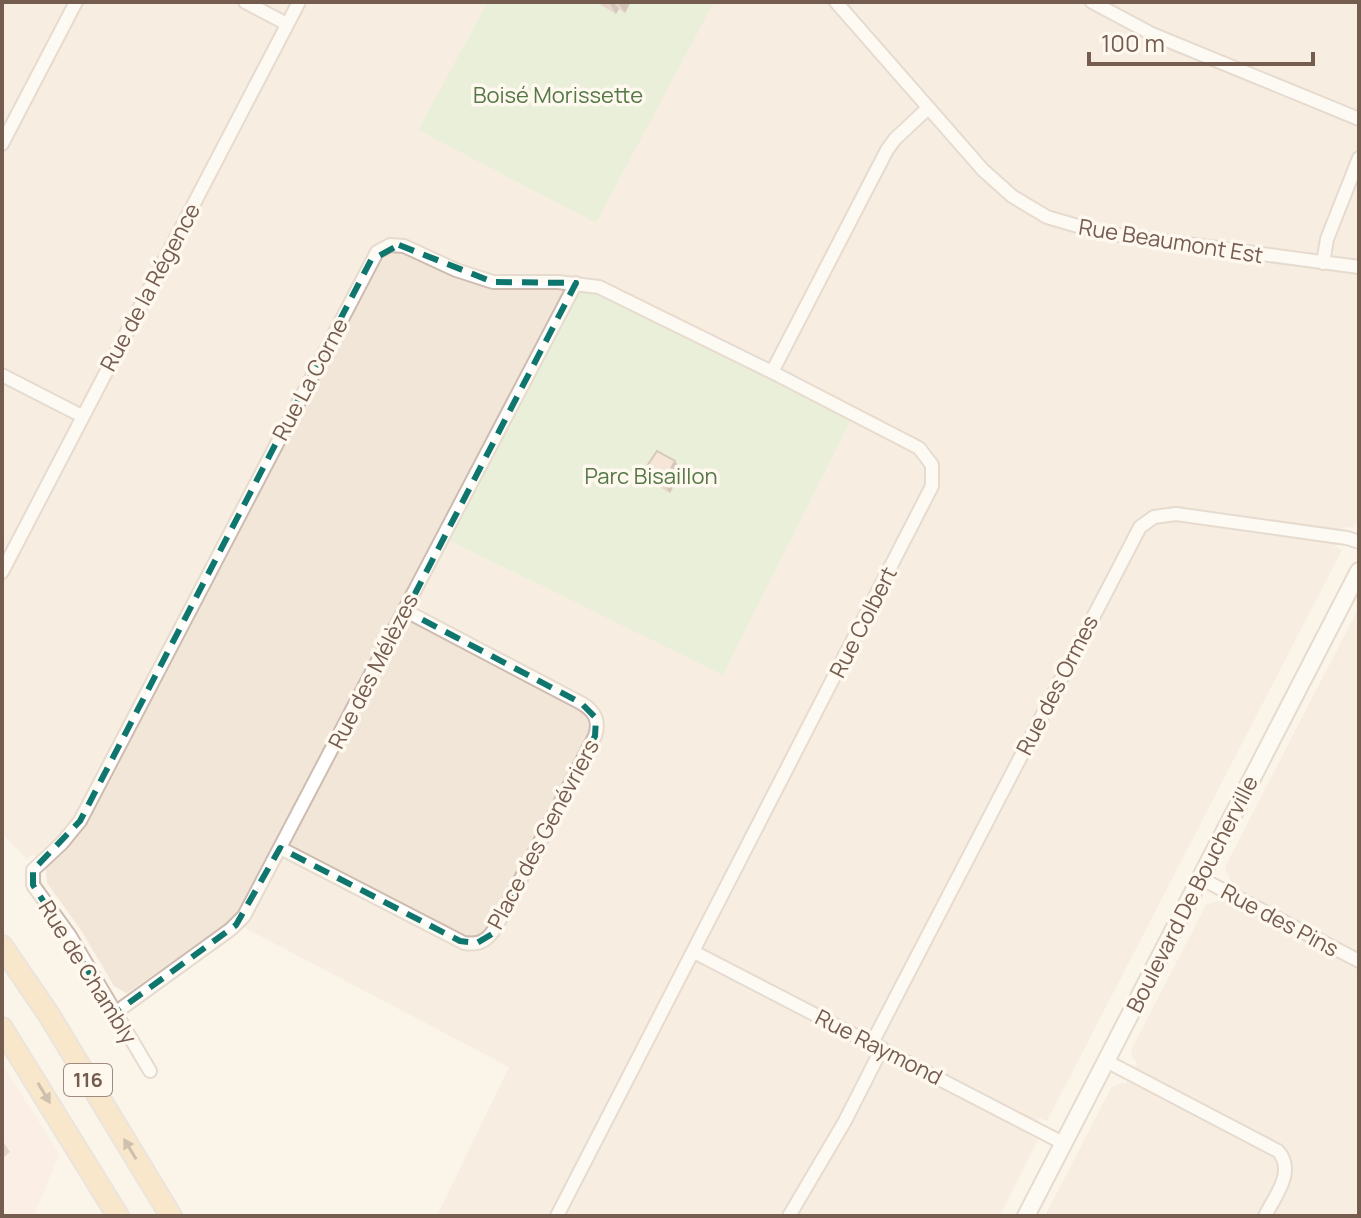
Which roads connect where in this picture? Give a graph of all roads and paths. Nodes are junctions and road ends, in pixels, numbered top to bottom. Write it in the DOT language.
graph roads {
  1 [pos="76,2"];
  2 [pos="245,2"];
  3 [pos="299,2"];
  4 [pos="836,2"];
  5 [pos="1092,2"];
  6 [pos="287,24"];
  7 [pos="927,109"];
  8 [pos="1359,119"];
  9 [pos="2,144"];
  10 [pos="1359,158"];
  11 [pos="1323,263"];
  12 [pos="1359,267"];
  13 [pos="576,283"];
  14 [pos="772,372"];
  15 [pos="2,375"];
  16 [pos="82,416"];
  17 [pos="1359,542"];
  18 [pos="1359,571"];
  19 [pos="2,572"];
  20 [pos="406,611"];
  21 [pos="280,848"];
  22 [pos="33,872"];
  23 [pos="1200,878"];
  24 [pos="2,946"];
  25 [pos="694,952"];
  26 [pos="1359,961"];
  27 [pos="115,1013"];
  28 [pos="2,1028"];
  29 [pos="877,1045"];
  30 [pos="1106,1061"];
  31 [pos="150,1071"];
  32 [pos="1063,1143"];
  33 [pos="118,1216"];
  34 [pos="171,1216"];
  35 [pos="557,1216"];
  36 [pos="789,1216"];
  37 [pos="1026,1216"];
  38 [pos="1265,1216"];
  1 -- 9 [label="street"];
  2 -- 6 [label="street"];
  3 -- 6 [label="street, Rue de la Régence"];
  4 -- 7 [label="street, Rue Beaumont Est"];
  5 -- 8 [label="street"];
  6 -- 16 [label="street, Rue de la Régence"];
  7 -- 11 [label="street, Rue Beaumont Est"];
  7 -- 14 [label="street"];
  10 -- 11 [label="street"];
  11 -- 12 [label="street, Rue Beaumont Est"];
  13 -- 14 [label="street, Rue La Corne"];
  13 -- 20 [label="street, Rue des Mélèzes"];
  13 -- 22 [label="street, Rue La Corne"];
  14 -- 25 [label="street, Rue Colbert"];
  15 -- 16 [label="street"];
  16 -- 19 [label="street, Rue de la Régence"];
  17 -- 29 [label="street, Rue des Ormes"];
  18 -- 23 [label="street, Boulevard De Boucherville"];
  20 -- 21 [label="street, Rue des Mélèzes"];
  20 -- 21 [label="street, Place des Genévriers"];
  21 -- 27 [label="street, Rue des Mélèzes"];
  22 -- 27 [label="street, Rue de Chambly"];
  23 -- 26 [label="street, Rue des Pins"];
  23 -- 30 [label="street, Boulevard De Boucherville"];
  34 -- 24 [label="main road, 116, one-way"];
  25 -- 29 [label="street, Rue Raymond"];
  25 -- 35 [label="street, Rue Colbert"];
  27 -- 31 [label="street, Rue de Chambly"];
  28 -- 33 [label="main road, 116, one-way"];
  29 -- 32 [label="street, Rue Raymond"];
  29 -- 36 [label="street, Rue des Ormes"];
  30 -- 32 [label="street, Boulevard De Boucherville"];
  30 -- 38 [label="street"];
  32 -- 37 [label="street, Boulevard De Boucherville"];
}
